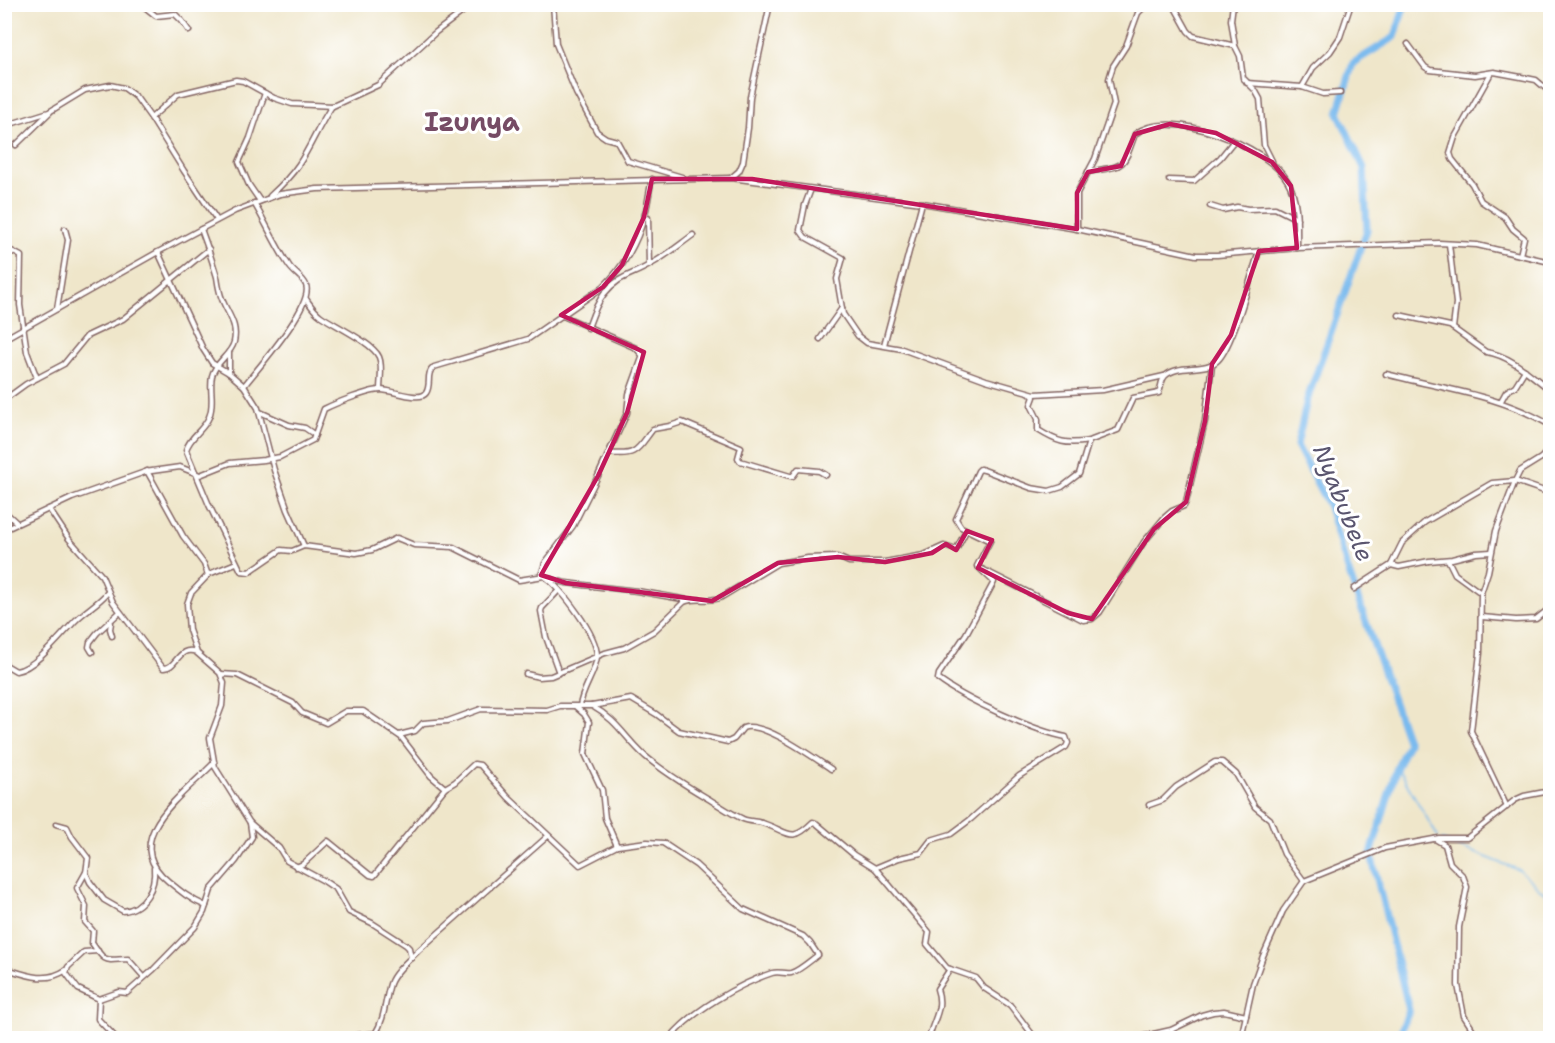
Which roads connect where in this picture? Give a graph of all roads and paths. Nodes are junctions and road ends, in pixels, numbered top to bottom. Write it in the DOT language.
graph roads {
  1 [pos="141,4"];
  2 [pos="473,4"];
  3 [pos="553,4"];
  4 [pos="770,4"];
  5 [pos="1147,4"];
  6 [pos="1173,4"];
  7 [pos="1233,4"];
  8 [pos="1351,4"];
  9 [pos="189,31"];
  10 [pos="1408,44"];
  11 [pos="1235,46"];
  12 [pos="1491,73"];
  13 [pos="1247,83"];
  14 [pos="1302,87"];
  15 [pos="1551,92"];
  16 [pos="265,93"];
  17 [pos="1340,93"];
  18 [pos="333,106"];
  19 [pos="50,111"];
  20 [pos="151,118"];
  21 [pos="4,126"];
  22 [pos="1233,142"];
  23 [pos="16,145"];
  24 [pos="1272,162"];
  25 [pos="1088,172"];
  26 [pos="731,178"];
  27 [pos="652,179"];
  28 [pos="689,179"];
  29 [pos="1169,180"];
  30 [pos="811,189"];
  31 [pos="269,197"];
  32 [pos="260,201"];
  33 [pos="254,203"];
  34 [pos="922,203"];
  35 [pos="1210,206"];
  36 [pos="648,218"];
  37 [pos="1297,219"];
  38 [pos="217,220"];
  39 [pos="65,229"];
  40 [pos="201,229"];
  41 [pos="1077,229"];
  42 [pos="693,235"];
  43 [pos="1449,244"];
  44 [pos="4,247"];
  45 [pos="1298,248"];
  46 [pos="209,249"];
  47 [pos="1258,251"];
  48 [pos="158,252"];
  49 [pos="1520,255"];
  50 [pos="1551,262"];
  51 [pos="649,266"];
  52 [pos="171,280"];
  53 [pos="305,298"];
  54 [pos="842,308"];
  55 [pos="57,310"];
  56 [pos="561,315"];
  57 [pos="1399,315"];
  58 [pos="25,328"];
  59 [pos="588,328"];
  60 [pos="1453,328"];
  61 [pos="4,339"];
  62 [pos="820,339"];
  63 [pos="884,345"];
  64 [pos="229,351"];
  65 [pos="1212,364"];
  66 [pos="216,366"];
  67 [pos="1525,370"];
  68 [pos="229,373"];
  69 [pos="1386,374"];
  70 [pos="1165,376"];
  71 [pos="37,378"];
  72 [pos="244,386"];
  73 [pos="380,390"];
  74 [pos="1551,390"];
  75 [pos="1031,393"];
  76 [pos="4,400"];
  77 [pos="1501,402"];
  78 [pos="260,412"];
  79 [pos="1551,425"];
  80 [pos="315,435"];
  81 [pos="1089,441"];
  82 [pos="1551,448"];
  83 [pos="609,453"];
  84 [pos="271,459"];
  85 [pos="147,471"];
  86 [pos="197,475"];
  87 [pos="826,475"];
  88 [pos="1515,481"];
  89 [pos="1551,493"];
  90 [pos="49,509"];
  91 [pos="4,511"];
  92 [pos="18,523"];
  93 [pos="4,531"];
  94 [pos="966,531"];
  95 [pos="304,546"];
  96 [pos="1491,552"];
  97 [pos="1448,560"];
  98 [pos="236,563"];
  99 [pos="1390,565"];
  100 [pos="978,568"];
  101 [pos="208,575"];
  102 [pos="544,576"];
  103 [pos="1354,589"];
  104 [pos="559,590"];
  105 [pos="108,592"];
  106 [pos="1481,593"];
  107 [pos="688,600"];
  108 [pos="1551,608"];
  109 [pos="120,612"];
  110 [pos="1482,617"];
  111 [pos="111,622"];
  112 [pos="112,636"];
  113 [pos="92,652"];
  114 [pos="197,653"];
  115 [pos="597,657"];
  116 [pos="4,664"];
  117 [pos="559,673"];
  118 [pos="220,674"];
  119 [pos="526,674"];
  120 [pos="577,706"];
  121 [pos="592,706"];
  122 [pos="399,735"];
  123 [pos="214,763"];
  124 [pos="831,769"];
  125 [pos="445,788"];
  126 [pos="1551,791"];
  127 [pos="1149,805"];
  128 [pos="1507,807"];
  129 [pos="250,823"];
  130 [pos="56,824"];
  131 [pos="548,836"];
  132 [pos="1435,839"];
  133 [pos="617,846"];
  134 [pos="154,867"];
  135 [pos="296,867"];
  136 [pos="875,868"];
  137 [pos="86,872"];
  138 [pos="1304,881"];
  139 [pos="206,906"];
  140 [pos="98,951"];
  141 [pos="411,958"];
  142 [pos="4,968"];
  143 [pos="950,969"];
  144 [pos="66,970"];
  145 [pos="144,977"];
  146 [pos="99,999"];
  147 [pos="1246,1016"];
  148 [pos="375,1034"];
  149 [pos="116,1038"];
  150 [pos="330,1038"];
  151 [pos="390,1038"];
  152 [pos="670,1038"];
  153 [pos="929,1038"];
  154 [pos="1035,1038"];
  155 [pos="1136,1038"];
  156 [pos="1242,1038"];
  157 [pos="1478,1038"];
  1 -- 9 [label="street"];
  2 -- 18 [label="street"];
  3 -- 28 [label="street"];
  4 -- 26 [label="street"];
  5 -- 25 [label="street"];
  6 -- 11 [label="street"];
  7 -- 11 [label="street"];
  8 -- 14 [label="street"];
  10 -- 12 [label="street"];
  11 -- 13 [label="street"];
  12 -- 15 [label="street"];
  12 -- 49 [label="street"];
  13 -- 14 [label="street"];
  13 -- 24 [label="street"];
  14 -- 17 [label="street"];
  16 -- 18 [label="street"];
  16 -- 20 [label="street"];
  16 -- 32 [label="street"];
  18 -- 31 [label="street"];
  19 -- 20 [label="street"];
  19 -- 21 [label="street"];
  19 -- 23 [label="street"];
  20 -- 38 [label="street"];
  22 -- 24 [label="street"];
  22 -- 25 [label="street"];
  22 -- 29 [label="street"];
  24 -- 37 [label="street"];
  25 -- 41 [label="street"];
  26 -- 28 [label="street"];
  26 -- 30 [label="street"];
  27 -- 28 [label="street"];
  27 -- 31 [label="street"];
  27 -- 56 [label="street"];
  30 -- 34 [label="street"];
  30 -- 54 [label="street"];
  31 -- 32 [label="street"];
  32 -- 33 [label="street"];
  33 -- 38 [label="street"];
  33 -- 53 [label="street"];
  34 -- 41 [label="street"];
  34 -- 63 [label="street"];
  35 -- 37 [label="street"];
  36 -- 51 [label="street"];
  37 -- 45 [label="street"];
  38 -- 40 [label="street"];
  39 -- 55 [label="street"];
  40 -- 46 [label="street"];
  40 -- 48 [label="street"];
  41 -- 47 [label="street"];
  42 -- 51 [label="street"];
  43 -- 45 [label="street"];
  43 -- 49 [label="street"];
  43 -- 60 [label="street"];
  44 -- 58 [label="street"];
  45 -- 47 [label="street"];
  46 -- 52 [label="street"];
  46 -- 64 [label="street"];
  47 -- 65 [label="street"];
  48 -- 52 [label="street"];
  48 -- 55 [label="street"];
  49 -- 50 [label="street"];
  51 -- 59 [label="street"];
  52 -- 66 [label="street"];
  52 -- 71 [label="street"];
  53 -- 72 [label="street"];
  53 -- 73 [label="street"];
  54 -- 62 [label="street"];
  54 -- 63 [label="street"];
  55 -- 58 [label="street"];
  56 -- 59 [label="street"];
  56 -- 73 [label="street"];
  57 -- 60 [label="street"];
  58 -- 61 [label="street"];
  58 -- 71 [label="street"];
  59 -- 83 [label="street"];
  60 -- 67 [label="street"];
  63 -- 75 [label="street"];
  64 -- 66 [label="street"];
  64 -- 68 [label="street"];
  65 -- 70 [label="street"];
  65 -- 100 [label="street"];
  66 -- 68 [label="street"];
  66 -- 86 [label="street"];
  67 -- 74 [label="street"];
  67 -- 77 [label="street"];
  68 -- 72 [label="street"];
  69 -- 77 [label="street"];
  70 -- 75 [label="street"];
  70 -- 81 [label="street"];
  71 -- 76 [label="street"];
  72 -- 78 [label="street"];
  73 -- 80 [label="street"];
  75 -- 81 [label="street"];
  77 -- 79 [label="street"];
  78 -- 80 [label="street"];
  78 -- 84 [label="street"];
  80 -- 84 [label="street"];
  81 -- 94 [label="street"];
  82 -- 88 [label="street"];
  83 -- 87 [label="street"];
  83 -- 102 [label="street"];
  84 -- 86 [label="street"];
  84 -- 95 [label="street"];
  85 -- 86 [label="street"];
  85 -- 90 [label="street"];
  85 -- 101 [label="street"];
  86 -- 98 [label="street"];
  88 -- 89 [label="street"];
  88 -- 96 [label="street"];
  88 -- 99 [label="street"];
  90 -- 92 [label="street"];
  90 -- 105 [label="street"];
  91 -- 92 [label="street"];
  92 -- 93 [label="street"];
  94 -- 100 [label="street"];
  94 -- 107 [label="street"];
  95 -- 98 [label="street"];
  95 -- 102 [label="street"];
  96 -- 97 [label="street"];
  96 -- 106 [label="street"];
  97 -- 99 [label="street"];
  97 -- 106 [label="street"];
  98 -- 101 [label="street"];
  99 -- 103 [label="street"];
  100 -- 136 [label="street"];
  101 -- 114 [label="street"];
  102 -- 104 [label="street"];
  102 -- 107 [label="street"];
  104 -- 115 [label="street"];
  104 -- 117 [label="street"];
  105 -- 109 [label="street"];
  105 -- 116 [label="street"];
  106 -- 110 [label="street"];
  107 -- 115 [label="street"];
  108 -- 110 [label="street"];
  109 -- 111 [label="street"];
  109 -- 114 [label="street"];
  110 -- 128 [label="street"];
  111 -- 112 [label="street"];
  111 -- 113 [label="street"];
  114 -- 118 [label="street"];
  115 -- 117 [label="street"];
  115 -- 120 [label="street"];
  117 -- 119 [label="street"];
  118 -- 122 [label="street"];
  118 -- 123 [label="street"];
  120 -- 121 [label="street"];
  120 -- 122 [label="street"];
  120 -- 133 [label="street"];
  121 -- 124 [label="street"];
  121 -- 136 [label="street"];
  122 -- 125 [label="street"];
  123 -- 129 [label="street"];
  123 -- 134 [label="street"];
  125 -- 131 [label="street"];
  125 -- 135 [label="street"];
  126 -- 128 [label="street"];
  127 -- 138 [label="street"];
  128 -- 132 [label="street"];
  129 -- 135 [label="street"];
  129 -- 139 [label="street"];
  130 -- 137 [label="street"];
  131 -- 133 [label="street"];
  131 -- 141 [label="street"];
  132 -- 138 [label="street"];
  132 -- 157 [label="street"];
  133 -- 152 [label="street"];
  134 -- 137 [label="street"];
  134 -- 139 [label="street"];
  135 -- 141 [label="street"];
  136 -- 143 [label="street"];
  137 -- 140 [label="street"];
  138 -- 147 [label="street"];
  139 -- 145 [label="street"];
  140 -- 144 [label="street"];
  140 -- 145 [label="street"];
  141 -- 148 [label="street"];
  142 -- 144 [label="street"];
  143 -- 153 [label="street"];
  143 -- 154 [label="street"];
  144 -- 146 [label="street"];
  145 -- 146 [label="street"];
  146 -- 149 [label="street"];
  147 -- 155 [label="street"];
  147 -- 156 [label="street"];
  148 -- 150 [label="street"];
  148 -- 151 [label="street"];
}
